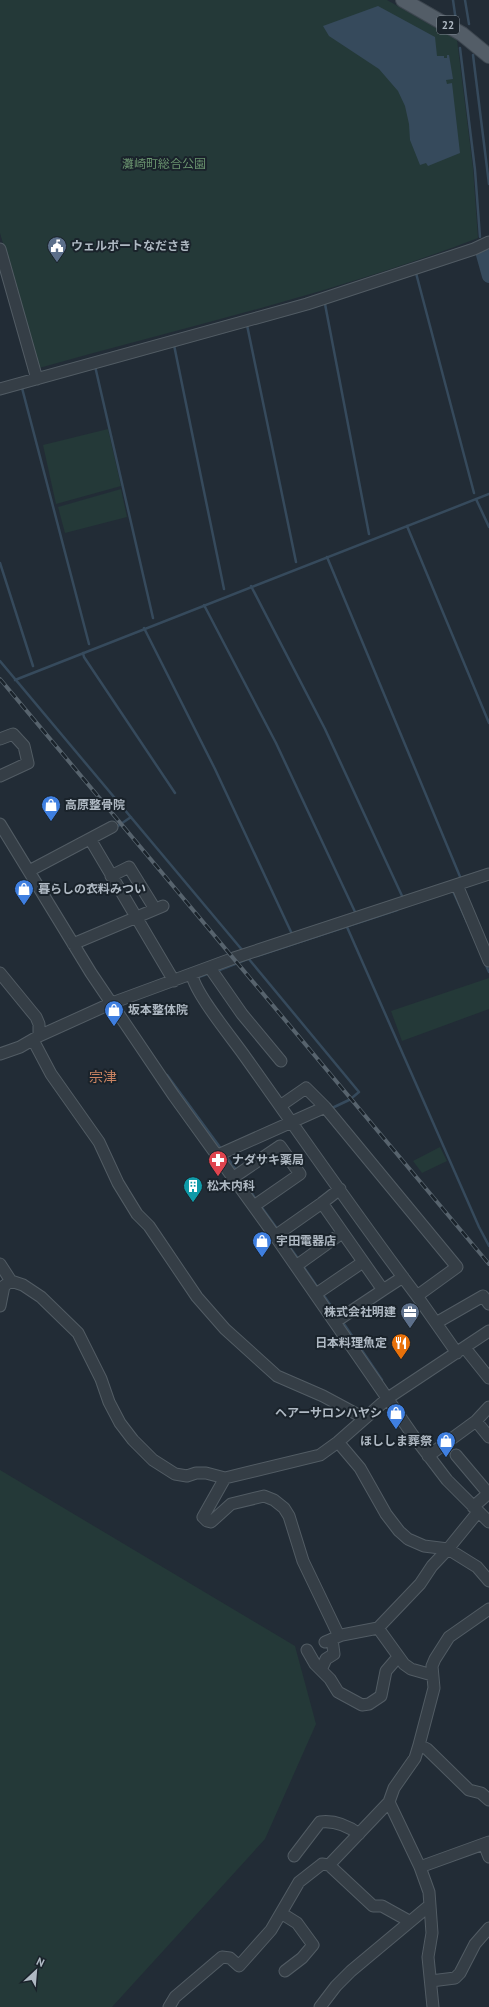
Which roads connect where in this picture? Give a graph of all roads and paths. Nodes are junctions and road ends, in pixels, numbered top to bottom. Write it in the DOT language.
graph roads {
  1 [pos="404,0"];
  2 [pos="489,56"];
  3 [pos="489,242"];
  4 [pos="0,248"];
  5 [pos="37,379"];
  6 [pos="0,389"];
  7 [pos="0,740"];
  8 [pos="0,776"];
  9 [pos="0,824"];
  10 [pos="112,827"];
  11 [pos="90,839"];
  12 [pos="29,871"];
  13 [pos="489,874"];
  14 [pos="111,876"];
  15 [pos="458,888"];
  16 [pos="136,917"];
  17 [pos="73,944"];
  18 [pos="489,961"];
  19 [pos="212,971"];
  20 [pos="0,974"];
  21 [pos="193,978"];
  22 [pos="174,981"];
  23 [pos="112,1003"];
  24 [pos="36,1038"];
  25 [pos="0,1054"];
  26 [pos="281,1061"];
  27 [pos="280,1106"];
  28 [pos="327,1108"];
  29 [pos="294,1124"];
  30 [pos="222,1153"];
  31 [pos="237,1175"];
  32 [pos="338,1191"];
  33 [pos="322,1203"];
  34 [pos="258,1204"];
  35 [pos="342,1233"];
  36 [pos="278,1234"];
  37 [pos="363,1262"];
  38 [pos="299,1263"];
  39 [pos="0,1264"];
  40 [pos="400,1279"];
  41 [pos="11,1281"];
  42 [pos="383,1290"];
  43 [pos="319,1292"];
  44 [pos="417,1296"];
  45 [pos="489,1304"];
  46 [pos="0,1306"];
  47 [pos="339,1320"];
  48 [pos="436,1323"];
  49 [pos="489,1331"];
  50 [pos="461,1351"];
  51 [pos="489,1378"];
  52 [pos="388,1398"];
  53 [pos="489,1407"];
  54 [pos="364,1418"];
  55 [pos="476,1421"];
  56 [pos="489,1438"];
  57 [pos="338,1442"];
  58 [pos="456,1455"];
  59 [pos="428,1456"];
  60 [pos="225,1478"];
  61 [pos="489,1493"];
  62 [pos="476,1510"];
  63 [pos="489,1522"];
  64 [pos="448,1549"];
  65 [pos="489,1581"];
  66 [pos="489,1609"];
  67 [pos="378,1628"];
  68 [pos="332,1639"];
  69 [pos="307,1650"];
  70 [pos="398,1657"];
  71 [pos="321,1670"];
  72 [pos="432,1675"];
  73 [pos="419,1745"];
  74 [pos="489,1800"];
  75 [pos="390,1802"];
  76 [pos="359,1834"];
  77 [pos="487,1843"];
  78 [pos="294,1856"];
  79 [pos="489,1857"];
  80 [pos="330,1865"];
  81 [pos="420,1867"];
  82 [pos="430,1905"];
  83 [pos="281,1913"];
  84 [pos="409,1921"];
  85 [pos="489,1928"];
  86 [pos="285,1971"];
  87 [pos="431,1981"];
  88 [pos="169,2007"];
  89 [pos="320,2007"];
  90 [pos="433,2007"];
  1 -- 2 [label="main road, 22"];
  3 -- 5 [label="street"];
  4 -- 5 [label="street"];
  5 -- 6 [label="street"];
  7 -- 8 [label="street"];
  9 -- 12 [label="street"];
  10 -- 11 [label="street"];
  11 -- 12 [label="street"];
  11 -- 14 [label="street"];
  12 -- 17 [label="street"];
  13 -- 15 [label="street"];
  14 -- 16 [label="street"];
  14 -- 16 [label="street"];
  15 -- 18 [label="street"];
  15 -- 19 [label="street"];
  16 -- 17 [label="street"];
  16 -- 22 [label="street"];
  17 -- 23 [label="street"];
  19 -- 21 [label="street"];
  19 -- 26 [label="street"];
  20 -- 24 [label="street"];
  21 -- 22 [label="street"];
  21 -- 27 [label="street"];
  22 -- 23 [label="street"];
  23 -- 24 [label="street"];
  23 -- 30 [label="street"];
  24 -- 25 [label="street"];
  24 -- 54 [label="street"];
  27 -- 28 [label="street"];
  27 -- 29 [label="street"];
  28 -- 29 [label="street"];
  28 -- 44 [label="street"];
  29 -- 30 [label="street"];
  29 -- 32 [label="street"];
  30 -- 31 [label="street"];
  31 -- 34 [label="street"];
  31 -- 34 [label="street"];
  32 -- 33 [label="street"];
  32 -- 40 [label="street"];
  33 -- 35 [label="street"];
  33 -- 36 [label="street"];
  34 -- 36 [label="street"];
  35 -- 37 [label="street"];
  35 -- 38 [label="street"];
  36 -- 38 [label="street"];
  37 -- 42 [label="street"];
  37 -- 43 [label="street"];
  38 -- 43 [label="street"];
  39 -- 41 [label="street"];
  40 -- 42 [label="street"];
  40 -- 44 [label="street"];
  41 -- 46 [label="street"];
  41 -- 60 [label="street"];
  42 -- 47 [label="street"];
  43 -- 47 [label="street"];
  44 -- 48 [label="street"];
  45 -- 48 [label="street"];
  47 -- 52 [label="street"];
  48 -- 50 [label="street"];
  49 -- 50 [label="street"];
  50 -- 51 [label="street"];
  50 -- 52 [label="street"];
  52 -- 54 [label="street"];
  52 -- 59 [label="street"];
  53 -- 55 [label="street"];
  54 -- 57 [label="street"];
  55 -- 56 [label="street"];
  55 -- 59 [label="street"];
  57 -- 60 [label="street"];
  57 -- 64 [label="street"];
  58 -- 61 [label="street"];
  59 -- 62 [label="street"];
  60 -- 68 [label="street"];
  61 -- 62 [label="street"];
  62 -- 63 [label="street"];
  62 -- 64 [label="street"];
  64 -- 65 [label="street"];
  64 -- 67 [label="street"];
  66 -- 72 [label="street"];
  67 -- 68 [label="street"];
  67 -- 70 [label="street"];
  68 -- 71 [label="street"];
  69 -- 71 [label="street"];
  70 -- 71 [label="street"];
  70 -- 72 [label="street"];
  72 -- 73 [label="street"];
  73 -- 74 [label="street"];
  73 -- 75 [label="street"];
  75 -- 76 [label="street"];
  75 -- 81 [label="street"];
  76 -- 78 [label="street"];
  76 -- 80 [label="street"];
  77 -- 79 [label="street"];
  77 -- 81 [label="street"];
  80 -- 83 [label="street"];
  80 -- 84 [label="street"];
  81 -- 82 [label="street"];
  82 -- 84 [label="street"];
  82 -- 87 [label="street"];
  83 -- 86 [label="street"];
  83 -- 88 [label="street"];
  84 -- 89 [label="street"];
  85 -- 87 [label="street"];
  87 -- 90 [label="street"];
}
